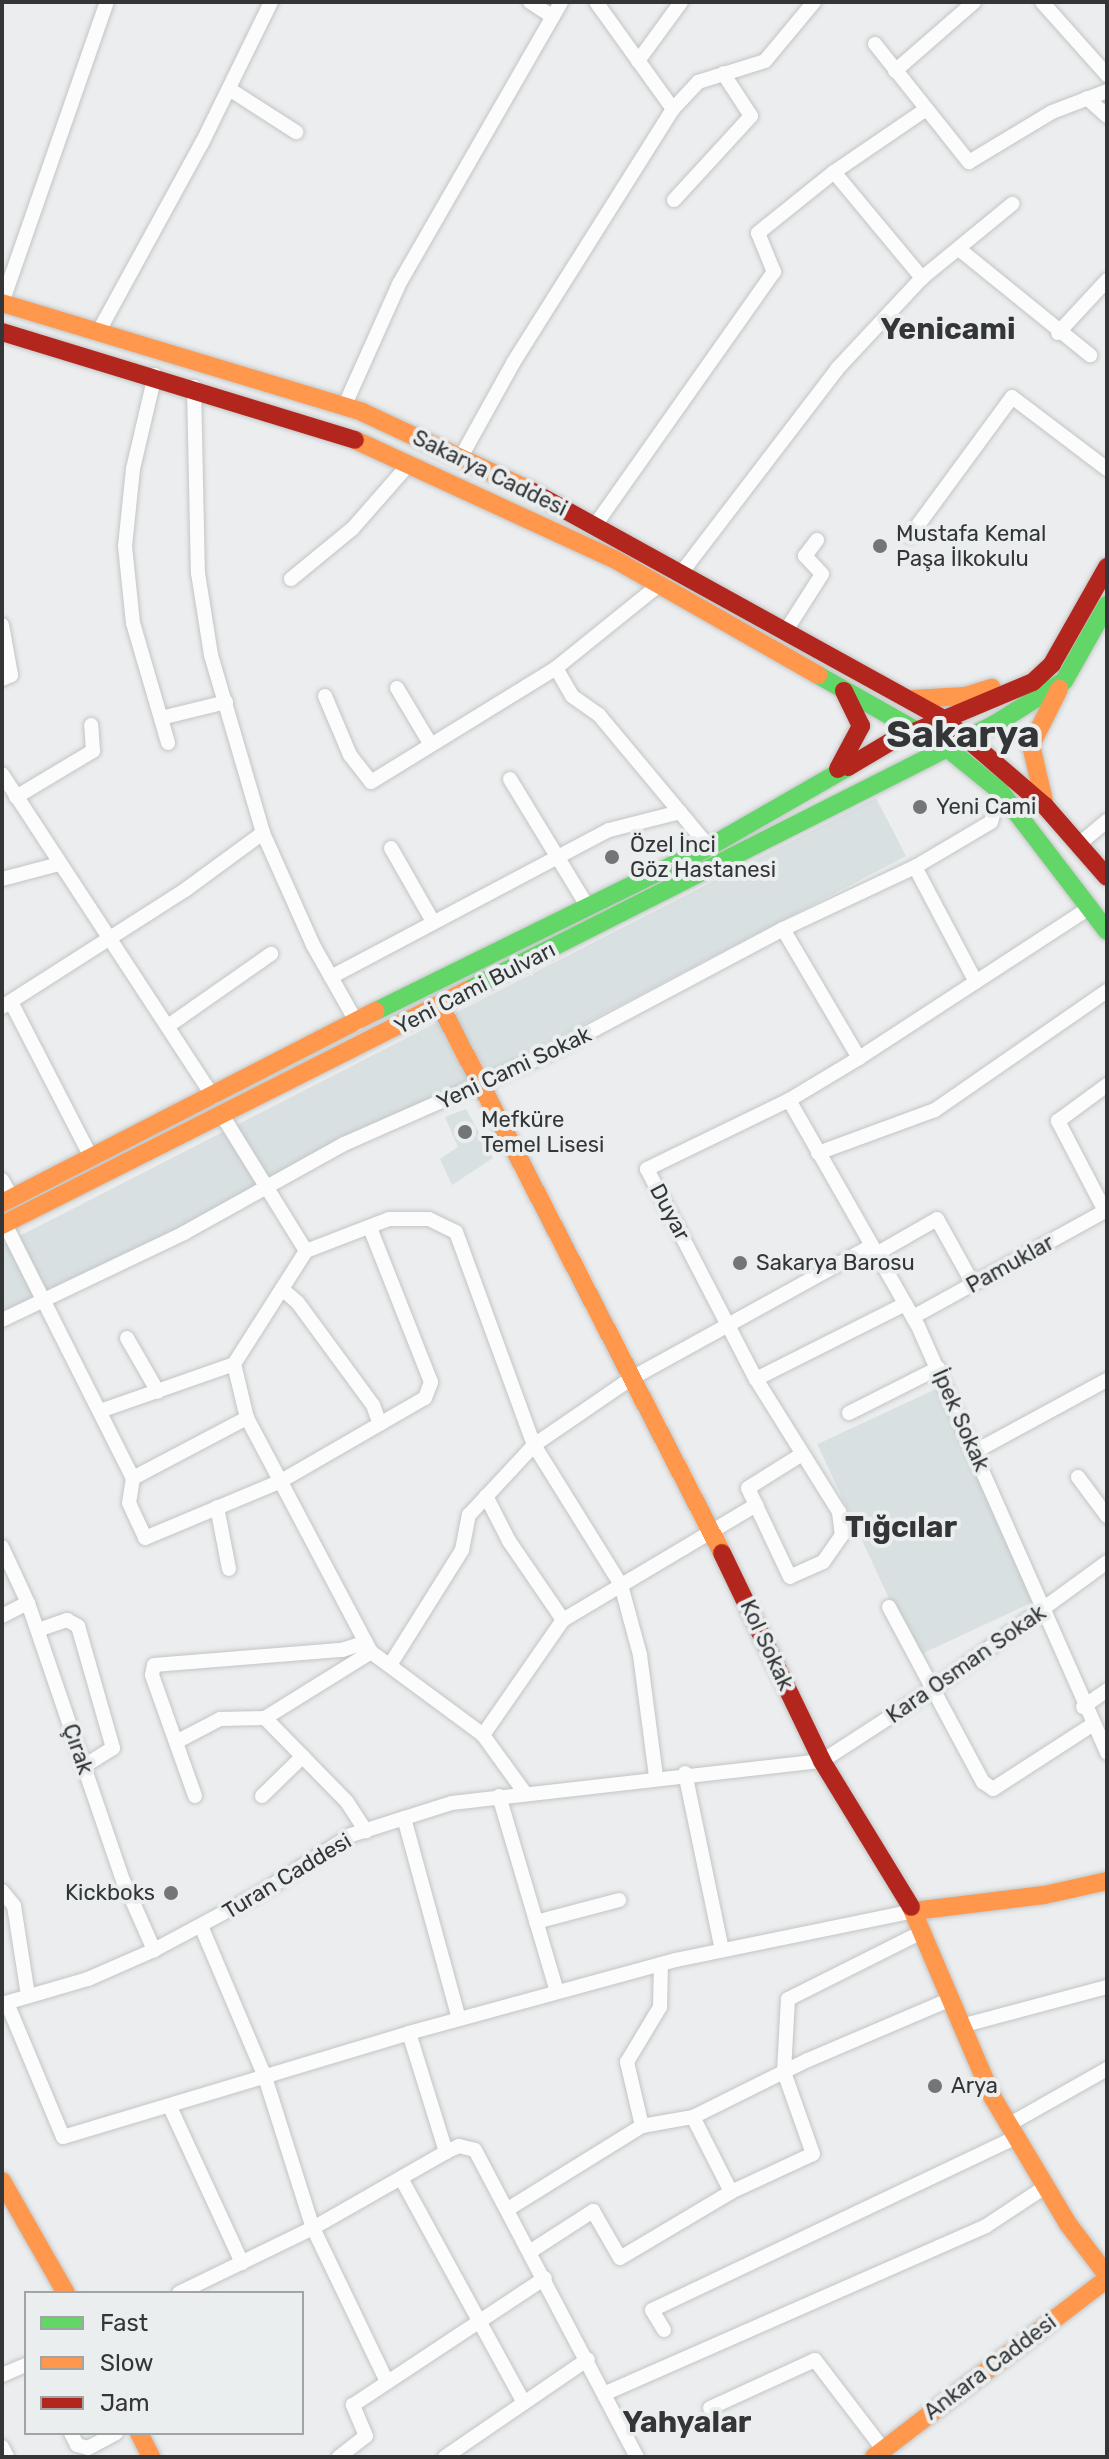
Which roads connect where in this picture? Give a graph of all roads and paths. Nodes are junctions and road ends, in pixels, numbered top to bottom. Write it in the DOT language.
graph roads {
  1 [pos="107,2"];
  2 [pos="271,2"];
  3 [pos="530,2"];
  4 [pos="561,2"];
  5 [pos="681,2"];
  6 [pos="814,2"];
  7 [pos="974,2"];
  8 [pos="1042,2"];
  9 [pos="600,4"];
  10 [pos="553,17"];
  11 [pos="875,44"];
  12 [pos="638,61"];
  13 [pos="895,71"];
  14 [pos="723,73"];
  15 [pos="1107,75"];
  16 [pos="229,89"];
  17 [pos="1107,91"];
  18 [pos="1087,98"];
  19 [pos="673,109"];
  20 [pos="925,110"];
  21 [pos="1107,116"];
  22 [pos="296,132"];
  23 [pos="834,172"];
  24 [pos="674,200"];
  25 [pos="1012,204"];
  26 [pos="959,249"];
  27 [pos="922,278"];
  28 [pos="1107,280"];
  29 [pos="2,303"];
  30 [pos="100,329"];
  31 [pos="2,332"];
  32 [pos="1058,333"];
  33 [pos="1090,355"];
  34 [pos="155,375"];
  35 [pos="194,387"];
  36 [pos="344,407"];
  37 [pos="461,457"];
  38 [pos="409,464"];
  39 [pos="1107,469"];
  40 [pos="596,524"];
  41 [pos="910,536"];
  42 [pos="817,540"];
  43 [pos="1107,567"];
  44 [pos="682,572"];
  45 [pos="291,579"];
  46 [pos="659,585"];
  47 [pos="1107,605"];
  48 [pos="2,625"];
  49 [pos="787,629"];
  50 [pos="1069,636"];
  51 [pos="556,668"];
  52 [pos="2,679"];
  53 [pos="1064,681"];
  54 [pos="841,686"];
  55 [pos="397,688"];
  56 [pos="325,696"];
  57 [pos="913,699"];
  58 [pos="226,702"];
  59 [pos="161,718"];
  60 [pos="945,720"];
  61 [pos="91,725"];
  62 [pos="916,732"];
  63 [pos="969,737"];
  64 [pos="168,743"];
  65 [pos="431,745"];
  66 [pos="947,748"];
  67 [pos="919,760"];
  68 [pos="965,763"];
  69 [pos="838,770"];
  70 [pos="2,774"];
  71 [pos="510,779"];
  72 [pos="1000,791"];
  73 [pos="16,797"];
  74 [pos="1045,806"];
  75 [pos="680,812"];
  76 [pos="1107,821"];
  77 [pos="263,833"];
  78 [pos="1078,845"];
  79 [pos="709,847"];
  80 [pos="391,848"];
  81 [pos="557,856"];
  82 [pos="59,864"];
  83 [pos="915,867"];
  84 [pos="1107,877"];
  85 [pos="2,879"];
  86 [pos="586,904"];
  87 [pos="1089,908"];
  88 [pos="432,920"];
  89 [pos="783,929"];
  90 [pos="1107,931"];
  91 [pos="107,939"];
  92 [pos="271,954"];
  93 [pos="331,977"];
  94 [pos="976,982"];
  95 [pos="1107,991"];
  96 [pos="6,1004"];
  97 [pos="440,1005"];
  98 [pos="357,1023"];
  99 [pos="168,1026"];
  100 [pos="859,1058"];
  101 [pos="1107,1085"];
  102 [pos="479,1086"];
  103 [pos="213,1097"];
  104 [pos="789,1100"];
  105 [pos="222,1115"];
  106 [pos="818,1153"];
  107 [pos="91,1157"];
  108 [pos="2,1180"];
  109 [pos="267,1188"];
  110 [pos="7,1201"];
  111 [pos="1106,1210"];
  112 [pos="4,1225"];
  113 [pos="370,1228"];
  114 [pos="873,1250"];
  115 [pos="306,1251"];
  116 [pos="973,1284"];
  117 [pos="282,1289"];
  118 [pos="45,1298"];
  119 [pos="905,1304"];
  120 [pos="913,1317"];
  121 [pos="2,1320"];
  122 [pos="728,1325"];
  123 [pos="127,1338"];
  124 [pos="234,1364"];
  125 [pos="938,1368"];
  126 [pos="632,1378"];
  127 [pos="756,1379"];
  128 [pos="1107,1380"];
  129 [pos="158,1392"];
  130 [pos="100,1411"];
  131 [pos="849,1413"];
  132 [pos="247,1418"];
  133 [pos="380,1424"];
  134 [pos="534,1445"];
  135 [pos="976,1451"];
  136 [pos="799,1456"];
  137 [pos="1078,1477"];
  138 [pos="133,1478"];
  139 [pos="281,1481"];
  140 [pos="486,1496"];
  141 [pos="756,1505"];
  142 [pos="217,1507"];
  143 [pos="1107,1516"];
  144 [pos="712,1532"];
  145 [pos="2,1547"];
  146 [pos="1107,1562"];
  147 [pos="229,1569"];
  148 [pos="621,1585"];
  149 [pos="28,1603"];
  150 [pos="889,1607"];
  151 [pos="1044,1610"];
  152 [pos="2,1616"];
  153 [pos="563,1620"];
  154 [pos="38,1630"];
  155 [pos="369,1647"];
  156 [pos="390,1665"];
  157 [pos="933,1689"];
  158 [pos="1107,1690"];
  159 [pos="1083,1707"];
  160 [pos="265,1718"];
  161 [pos="1092,1725"];
  162 [pos="483,1735"];
  163 [pos="176,1742"];
  164 [pos="1107,1753"];
  165 [pos="303,1756"];
  166 [pos="822,1761"];
  167 [pos="84,1766"];
  168 [pos="685,1773"];
  169 [pos="656,1777"];
  170 [pos="525,1793"];
  171 [pos="195,1796"];
  172 [pos="262,1796"];
  173 [pos="499,1796"];
  174 [pos="404,1818"];
  175 [pos="366,1831"];
  176 [pos="1107,1881"];
  177 [pos="2,1891"];
  178 [pos="619,1900"];
  179 [pos="914,1911"];
  180 [pos="536,1922"];
  181 [pos="201,1926"];
  182 [pos="922,1932"];
  183 [pos="154,1950"];
  184 [pos="722,1950"];
  185 [pos="661,1964"];
  186 [pos="1107,1987"];
  187 [pos="557,1992"];
  188 [pos="28,1995"];
  189 [pos="949,2000"];
  190 [pos="5,2004"];
  191 [pos="459,2019"];
  192 [pos="961,2026"];
  193 [pos="409,2033"];
  194 [pos="1107,2069"];
  195 [pos="784,2072"];
  196 [pos="265,2077"];
  197 [pos="170,2107"];
  198 [pos="693,2117"];
  199 [pos="642,2126"];
  200 [pos="1011,2132"];
  201 [pos="446,2152"];
  202 [pos="402,2180"];
  203 [pos="2,2181"];
  204 [pos="1045,2187"];
  205 [pos="731,2192"];
  206 [pos="508,2209"];
  207 [pos="313,2228"];
  208 [pos="531,2251"];
  209 [pos="242,2263"];
  210 [pos="1107,2277"];
  211 [pos="545,2278"];
  212 [pos="65,2291"];
  213 [pos="183,2291"];
  214 [pos="478,2318"];
  215 [pos="664,2330"];
  216 [pos="588,2359"];
  217 [pos="24,2366"];
  218 [pos="2,2375"];
  219 [pos="386,2380"];
  220 [pos="606,2393"];
  221 [pos="524,2403"];
  222 [pos="710,2408"];
  223 [pos="72,2435"];
  224 [pos="112,2435"];
  225 [pos="140,2435"];
  226 [pos="2,2447"];
  227 [pos="878,2453"];
  228 [pos="148,2456"];
  229 [pos="7,2457"];
  230 [pos="339,2457"];
  231 [pos="445,2457"];
  232 [pos="637,2457"];
  1 -- 29 [label="street"];
  2 -- 16 [label="street"];
  3 -- 10 [label="street"];
  4 -- 10 [label="street"];
  5 -- 12 [label="street"];
  6 -- 14 [label="street"];
  7 -- 13 [label="street"];
  8 -- 15 [label="street"];
  9 -- 12 [label="street"];
  10 -- 36 [label="street"];
  11 -- 13 [label="street"];
  12 -- 19 [label="street"];
  13 -- 20 [label="street"];
  14 -- 19 [label="street"];
  14 -- 24 [label="street"];
  16 -- 22 [label="street"];
  16 -- 30 [label="street"];
  17 -- 18 [label="street"];
  18 -- 20 [label="street"];
  18 -- 21 [label="street"];
  19 -- 37 [label="street"];
  20 -- 23 [label="street"];
  23 -- 27 [label="street"];
  23 -- 40 [label="street"];
  25 -- 26 [label="street"];
  26 -- 27 [label="street"];
  26 -- 32 [label="street"];
  27 -- 44 [label="street"];
  28 -- 32 [label="street"];
  29 -- 30 [label="main road, Sakarya Caddesi"];
  30 -- 36 [label="main road, Sakarya Caddesi"];
  31 -- 34 [label="main road, Sakarya Caddesi"];
  32 -- 33 [label="street"];
  34 -- 35 [label="main road, Sakarya Caddesi"];
  34 -- 59 [label="street"];
  35 -- 38 [label="main road, Sakarya Caddesi"];
  35 -- 58 [label="street"];
  36 -- 37 [label="main road, Sakarya Caddesi"];
  37 -- 40 [label="main road, Sakarya Caddesi"];
  38 -- 45 [label="street"];
  38 -- 46 [label="main road, Sakarya Caddesi"];
  39 -- 41 [label="street"];
  40 -- 44 [label="main road, Sakarya Caddesi"];
  42 -- 49 [label="street"];
  43 -- 50 [label="main road"];
  44 -- 49 [label="main road, Sakarya Caddesi"];
  46 -- 51 [label="street"];
  46 -- 54 [label="main road, Sakarya Caddesi"];
  47 -- 53 [label="main road"];
  48 -- 52 [label="street"];
  49 -- 57 [label="main road, Sakarya Caddesi"];
  50 -- 57 [label="main road"];
  50 -- 60 [label="main road, Yeni Cami Bulvarı"];
  51 -- 65 [label="street"];
  51 -- 75 [label="street"];
  53 -- 63 [label="main road, Yeni Cami Bulvarı"];
  53 -- 74 [label="main road"];
  54 -- 62 [label="main road, Sakarya Caddesi"];
  54 -- 69 [label="main road"];
  55 -- 65 [label="street"];
  56 -- 65 [label="street"];
  57 -- 60 [label="main road, Sakarya Caddesi"];
  58 -- 59 [label="street"];
  58 -- 77 [label="street"];
  59 -- 64 [label="street"];
  60 -- 62 [label="main road, Yeni Cami Bulvarı"];
  60 -- 63 [label="main road, Sakarya Caddesi"];
  61 -- 73 [label="street"];
  62 -- 66 [label="main road, Sakarya Caddesi"];
  62 -- 69 [label="main road, Yeni Cami Bulvarı"];
  63 -- 66 [label="main road, Yeni Cami Bulvarı"];
  63 -- 74 [label="main road, Sakarya Caddesi"];
  66 -- 67 [label="main road, Yeni Cami Bulvarı"];
  66 -- 68 [label="main road, Sakarya Caddesi"];
  67 -- 68 [label="main road"];
  67 -- 97 [label="main road, Yeni Cami Bulvarı"];
  68 -- 72 [label="main road, Sakarya Caddesi"];
  69 -- 79 [label="main road, Yeni Cami Bulvarı"];
  70 -- 73 [label="street"];
  71 -- 81 [label="street"];
  72 -- 83 [label="street, Yeni Cami Sokak"];
  72 -- 87 [label="main road, Sakarya Caddesi"];
  73 -- 82 [label="street"];
  74 -- 78 [label="main road, Sakarya Caddesi"];
  75 -- 79 [label="street"];
  75 -- 81 [label="street"];
  76 -- 78 [label="street"];
  77 -- 91 [label="street"];
  77 -- 93 [label="street"];
  78 -- 84 [label="main road, Sakarya Caddesi"];
  79 -- 86 [label="main road, Yeni Cami Bulvarı"];
  80 -- 88 [label="street"];
  81 -- 86 [label="street"];
  81 -- 88 [label="street"];
  82 -- 85 [label="street"];
  82 -- 91 [label="street"];
  83 -- 89 [label="street, Yeni Cami Sokak"];
  83 -- 94 [label="street"];
  86 -- 98 [label="main road, Yeni Cami Bulvarı"];
  87 -- 90 [label="main road, Sakarya Caddesi"];
  87 -- 94 [label="street, Duyar"];
  88 -- 93 [label="street"];
  89 -- 100 [label="street"];
  89 -- 102 [label="street, Yeni Cami Sokak"];
  91 -- 96 [label="street"];
  91 -- 99 [label="street"];
  92 -- 99 [label="street"];
  93 -- 98 [label="street"];
  94 -- 100 [label="street, Duyar"];
  95 -- 106 [label="street"];
  96 -- 107 [label="street"];
  97 -- 102 [label="main road, Kol Sokak"];
  97 -- 105 [label="main road, Yeni Cami Bulvarı"];
  98 -- 103 [label="main road, Yeni Cami Bulvarı"];
  99 -- 103 [label="street"];
  100 -- 104 [label="street, Duyar"];
  101 -- 111 [label="street"];
  102 -- 109 [label="street, Yeni Cami Sokak"];
  102 -- 126 [label="main road, Kol Sokak"];
  103 -- 107 [label="main road, Yeni Cami Bulvarı"];
  104 -- 106 [label="street, İpek Sokak"];
  104 -- 122 [label="street, Duyar"];
  105 -- 109 [label="street"];
  105 -- 112 [label="main road, Yeni Cami Bulvarı"];
  106 -- 114 [label="street, İpek Sokak"];
  107 -- 110 [label="main road, Yeni Cami Bulvarı"];
  108 -- 110 [label="street"];
  109 -- 115 [label="street"];
  109 -- 118 [label="street, Yeni Cami Sokak"];
  111 -- 116 [label="street, Pamuklar"];
  112 -- 118 [label="street"];
  113 -- 115 [label="street"];
  113 -- 133 [label="street"];
  113 -- 134 [label="street"];
  114 -- 116 [label="street"];
  114 -- 119 [label="street, İpek Sokak"];
  114 -- 122 [label="street"];
  115 -- 117 [label="street"];
  116 -- 120 [label="street, Pamuklar"];
  117 -- 124 [label="street"];
  117 -- 133 [label="street"];
  118 -- 121 [label="street, Yeni Cami Sokak"];
  118 -- 130 [label="street"];
  119 -- 120 [label="street, İpek Sokak"];
  119 -- 127 [label="street"];
  120 -- 125 [label="street, İpek Sokak"];
  122 -- 126 [label="street"];
  122 -- 127 [label="street, Duyar"];
  123 -- 129 [label="street"];
  124 -- 129 [label="street"];
  124 -- 132 [label="street"];
  125 -- 131 [label="street"];
  125 -- 135 [label="street, İpek Sokak"];
  126 -- 134 [label="street"];
  126 -- 144 [label="main road, Kol Sokak"];
  127 -- 136 [label="street, Duyar"];
  128 -- 135 [label="street"];
  129 -- 130 [label="street"];
  130 -- 138 [label="street"];
  132 -- 138 [label="street"];
  132 -- 139 [label="street"];
  133 -- 139 [label="street"];
  134 -- 140 [label="street"];
  134 -- 148 [label="street"];
  135 -- 151 [label="street, İpek Sokak"];
  136 -- 141 [label="street"];
  136 -- 141 [label="street, Duyar"];
  137 -- 143 [label="street"];
  138 -- 142 [label="street"];
  139 -- 142 [label="street"];
  139 -- 155 [label="street"];
  140 -- 153 [label="street"];
  140 -- 156 [label="street"];
  141 -- 144 [label="street"];
  142 -- 147 [label="street"];
  144 -- 148 [label="street"];
  144 -- 166 [label="main road, Kol Sokak"];
  145 -- 149 [label="street, Çırak"];
  146 -- 151 [label="street, Kara Osman Sokak"];
  148 -- 153 [label="street"];
  148 -- 169 [label="street"];
  149 -- 152 [label="street"];
  149 -- 154 [label="street, Çırak"];
  150 -- 157 [label="street"];
  151 -- 157 [label="street, Kara Osman Sokak"];
  151 -- 159 [label="street, İpek Sokak"];
  153 -- 162 [label="street"];
  154 -- 167 [label="street, Çırak"];
  154 -- 167 [label="street"];
  155 -- 156 [label="street"];
  155 -- 160 [label="street"];
  155 -- 163 [label="street"];
  156 -- 162 [label="street"];
  157 -- 161 [label="street"];
  157 -- 166 [label="street, Kara Osman Sokak"];
  158 -- 159 [label="street"];
  159 -- 161 [label="street, İpek Sokak"];
  160 -- 163 [label="street"];
  160 -- 165 [label="street"];
  161 -- 164 [label="street, İpek Sokak"];
  162 -- 170 [label="street"];
  163 -- 171 [label="street"];
  165 -- 172 [label="street"];
  165 -- 175 [label="street"];
  166 -- 168 [label="street, Turan Caddesi"];
  166 -- 179 [label="main road, Kol Sokak"];
  167 -- 183 [label="street, Çırak"];
  168 -- 169 [label="street, Turan Caddesi"];
  168 -- 184 [label="street"];
  169 -- 170 [label="street, Turan Caddesi"];
  170 -- 173 [label="street, Turan Caddesi"];
  173 -- 174 [label="street, Turan Caddesi"];
  173 -- 180 [label="street"];
  174 -- 175 [label="street, Turan Caddesi"];
  174 -- 191 [label="street"];
  175 -- 181 [label="street, Turan Caddesi"];
  176 -- 179 [label="main road"];
  177 -- 188 [label="street"];
  178 -- 180 [label="street"];
  179 -- 182 [label="main road, Kol Sokak"];
  179 -- 184 [label="street"];
  180 -- 187 [label="street"];
  181 -- 183 [label="street, Turan Caddesi"];
  181 -- 196 [label="street"];
  182 -- 189 [label="main road, Kol Sokak"];
  182 -- 195 [label="street"];
  183 -- 188 [label="street, Turan Caddesi"];
  184 -- 185 [label="street"];
  185 -- 187 [label="street"];
  185 -- 199 [label="street"];
  186 -- 192 [label="street"];
  187 -- 191 [label="street"];
  188 -- 190 [label="street, Turan Caddesi"];
  189 -- 192 [label="main road, Kol Sokak"];
  189 -- 195 [label="street"];
  190 -- 197 [label="street"];
  191 -- 193 [label="street"];
  192 -- 200 [label="main road, Kol Sokak"];
  193 -- 196 [label="street"];
  193 -- 201 [label="street"];
  194 -- 200 [label="street"];
  195 -- 198 [label="street"];
  195 -- 205 [label="street"];
  196 -- 197 [label="street"];
  196 -- 207 [label="street"];
  197 -- 209 [label="street"];
  198 -- 199 [label="street"];
  198 -- 205 [label="street"];
  199 -- 206 [label="street"];
  200 -- 204 [label="main road, Kol Sokak"];
  200 -- 215 [label="street"];
  201 -- 202 [label="street"];
  201 -- 206 [label="street"];
  202 -- 207 [label="street"];
  202 -- 214 [label="street"];
  203 -- 212 [label="main road"];
  204 -- 210 [label="main road, Kol Sokak"];
  204 -- 220 [label="street"];
  205 -- 208 [label="street"];
  206 -- 208 [label="street"];
  207 -- 209 [label="street"];
  207 -- 219 [label="street"];
  208 -- 211 [label="street"];
  209 -- 213 [label="street"];
  210 -- 227 [label="main road, Ankara Caddesi"];
  211 -- 214 [label="street"];
  211 -- 216 [label="street"];
  214 -- 219 [label="street"];
  214 -- 221 [label="street"];
  216 -- 220 [label="street"];
  216 -- 221 [label="street"];
  217 -- 218 [label="street"];
  219 -- 230 [label="street"];
  220 -- 232 [label="street"];
  221 -- 231 [label="street"];
  222 -- 227 [label="street"];
  223 -- 224 [label="street"];
  225 -- 228 [label="main road"];
  226 -- 229 [label="street"];
}
